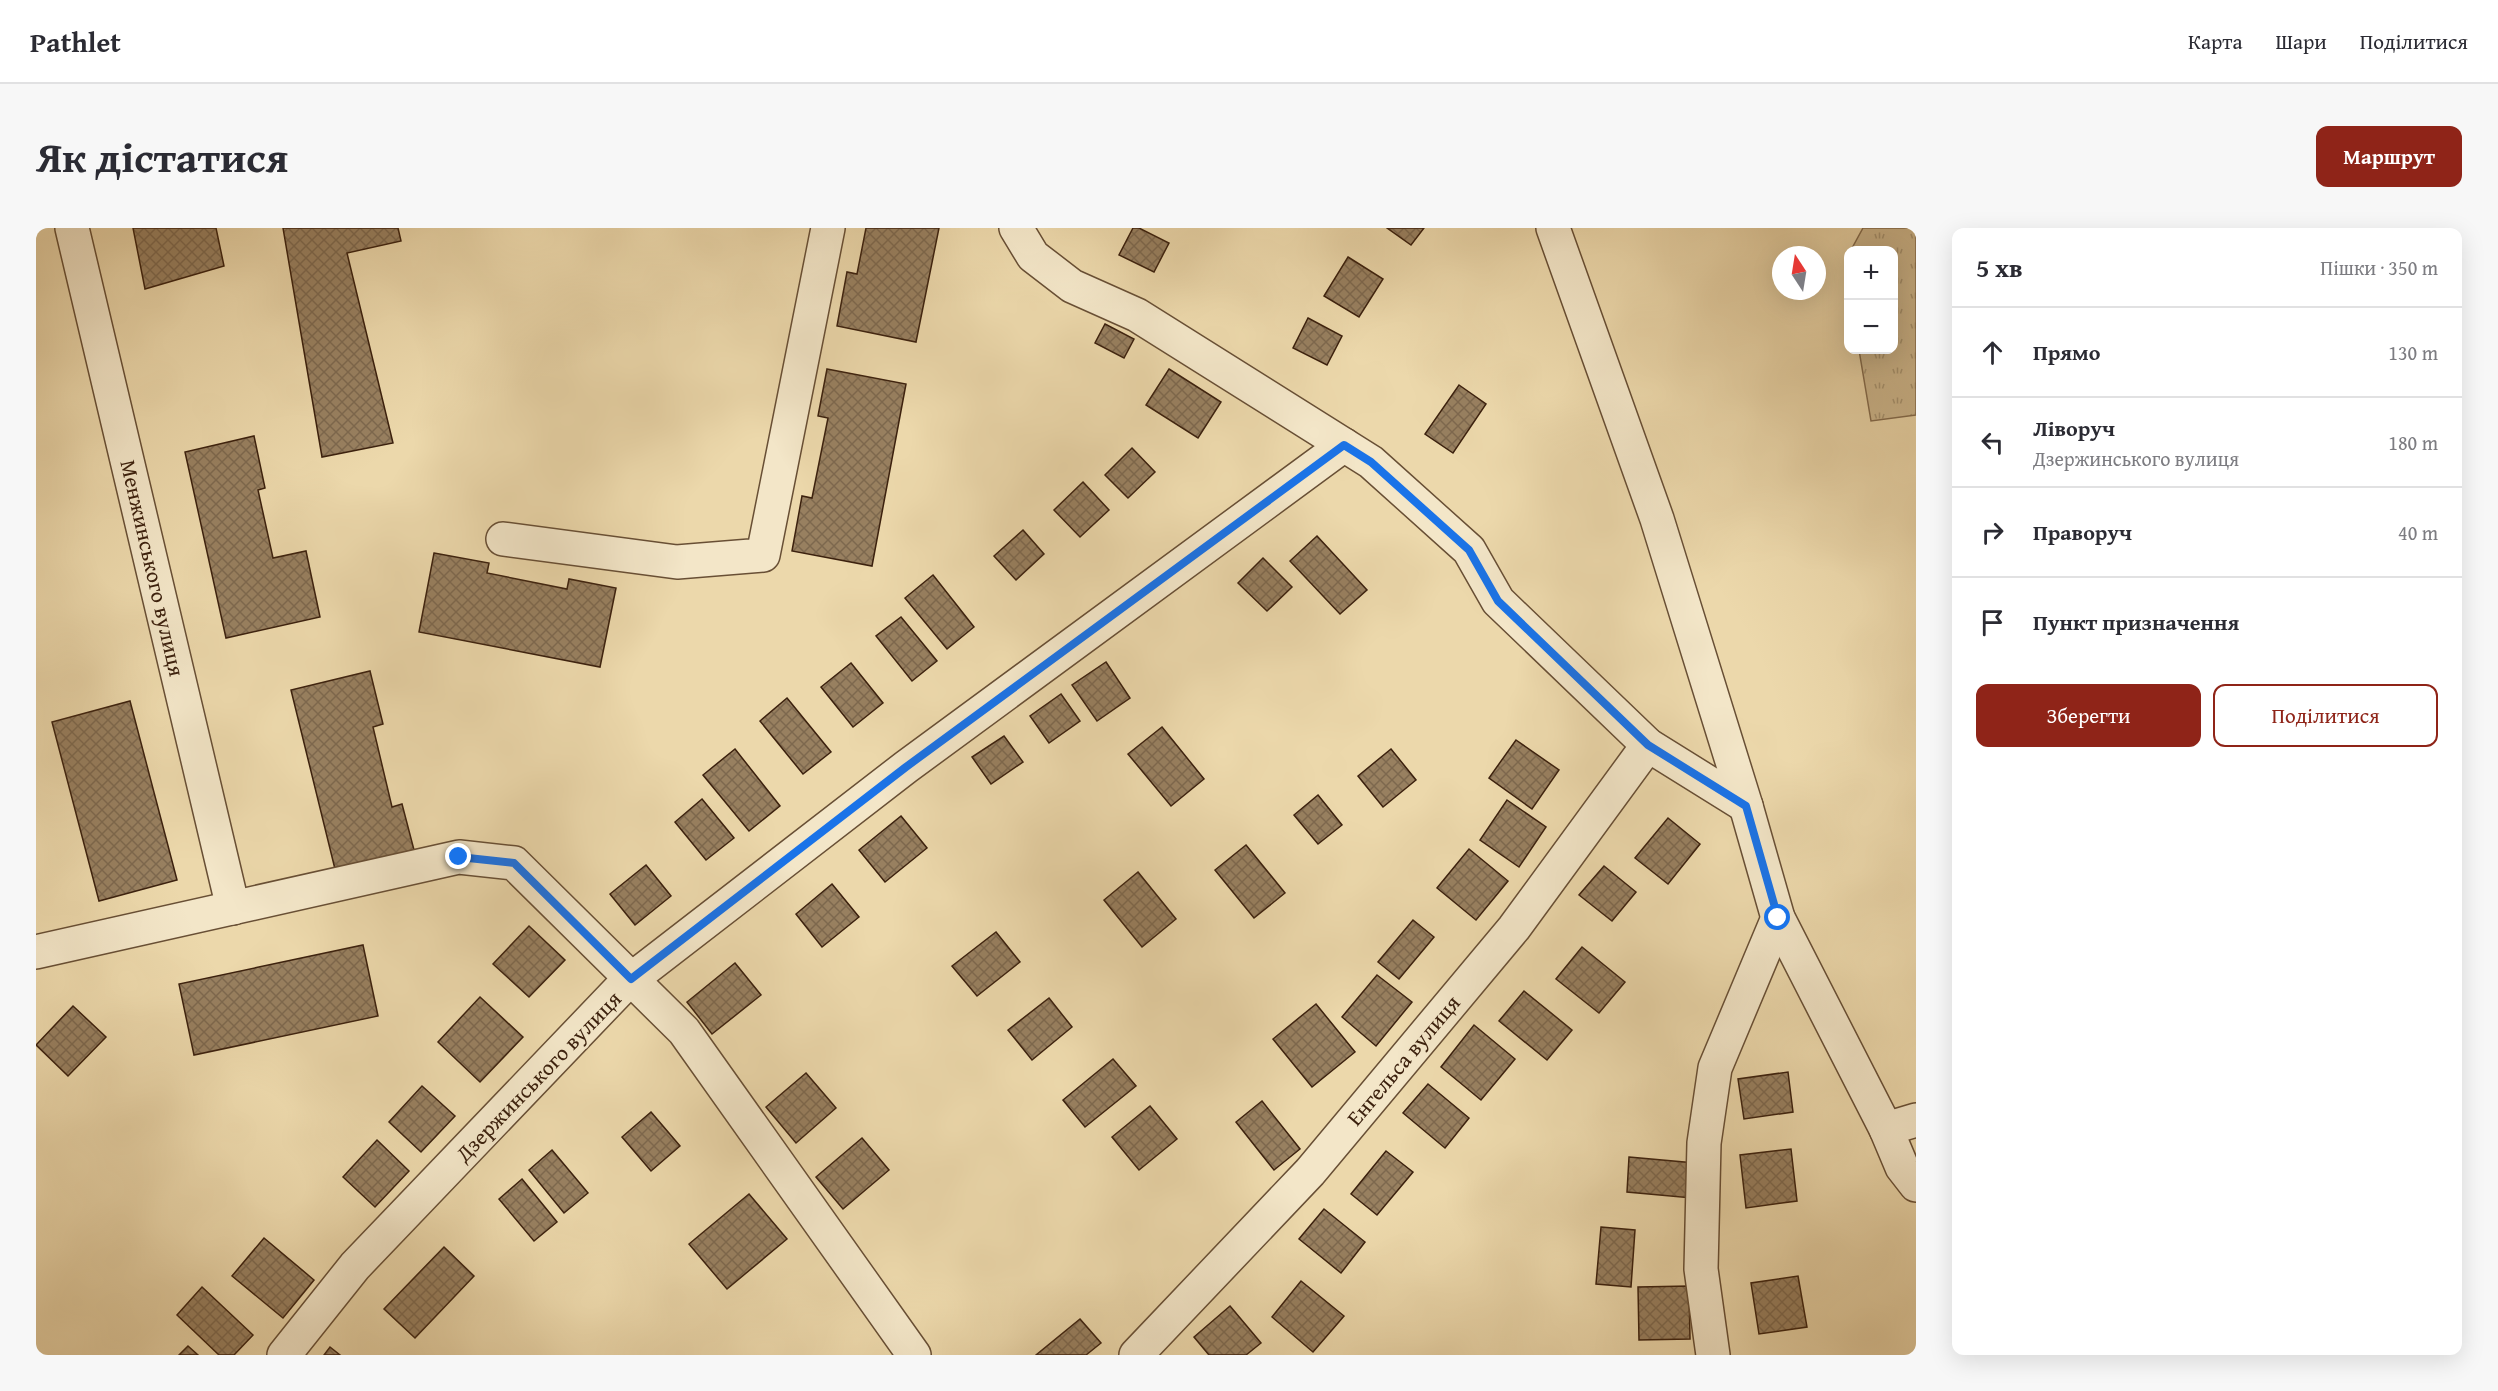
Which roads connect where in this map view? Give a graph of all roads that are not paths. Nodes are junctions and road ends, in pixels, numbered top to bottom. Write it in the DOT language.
graph roads {
  1 [pos="72,228"];
  2 [pos="828,228"];
  3 [pos="1016,228"];
  4 [pos="1553,228"];
  5 [pos="1344,445"];
  6 [pos="502,539"];
  7 [pos="1648,745"];
  8 [pos="1746,806"];
  9 [pos="233,908"];
  10 [pos="1778,918"];
  11 [pos="36,952"];
  12 [pos="631,979"];
  13 [pos="1901,1124"];
  14 [pos="1916,1185"];
  15 [pos="284,1355"];
  16 [pos="914,1355"];
  17 [pos="1136,1355"];
  18 [pos="1713,1355"];
  1 -- 9 [label="street, Менжинського вулиця"];
  2 -- 6 [label="street"];
  3 -- 5 [label="street"];
  4 -- 8 [label="street"];
  5 -- 7 [label="street"];
  5 -- 12 [label="street, Дзержинського вулиця"];
  7 -- 8 [label="street"];
  7 -- 17 [label="street, Енгельса вулиця"];
  8 -- 10 [label="street"];
  9 -- 11 [label="street"];
  9 -- 12 [label="street"];
  10 -- 13 [label="street"];
  10 -- 18 [label="street"];
  12 -- 15 [label="street, Дзержинського вулиця"];
  12 -- 16 [label="street"];
  13 -- 14 [label="street"];
}
